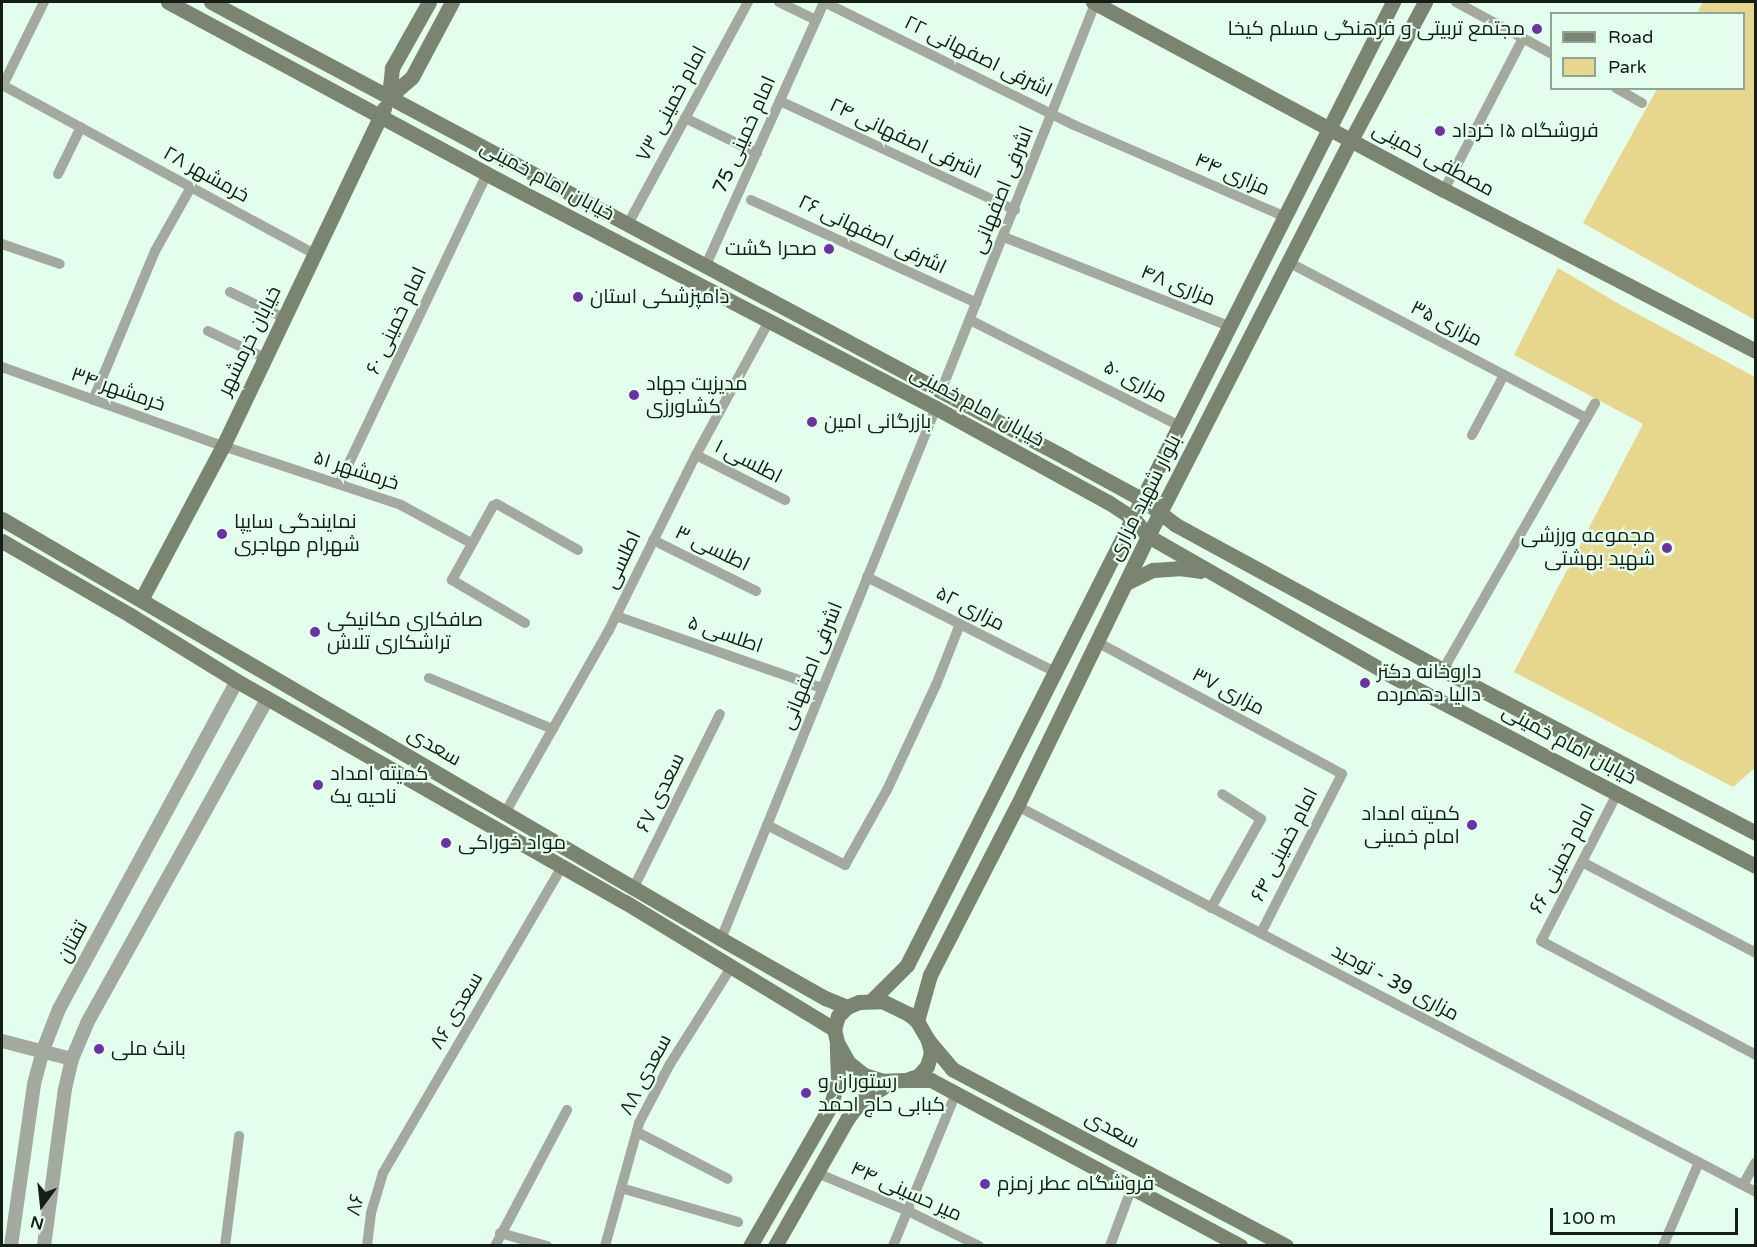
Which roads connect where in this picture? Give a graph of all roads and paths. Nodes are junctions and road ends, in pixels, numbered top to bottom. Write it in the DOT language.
graph roads {
  1 [pos="44,2"];
  2 [pos="168,2"];
  3 [pos="211,2"];
  4 [pos="429,2"];
  5 [pos="452,2"];
  6 [pos="748,2"];
  7 [pos="779,2"];
  8 [pos="824,2"];
  9 [pos="1095,2"];
  10 [pos="1393,2"];
  11 [pos="1425,2"];
  12 [pos="1456,2"];
  13 [pos="816,20"];
  14 [pos="1523,38"];
  15 [pos="1550,53"];
  16 [pos="2,85"];
  17 [pos="1619,90"];
  18 [pos="389,97"];
  19 [pos="780,101"];
  20 [pos="1642,103"];
  21 [pos="1052,113"];
  22 [pos="380,116"];
  23 [pos="685,118"];
  24 [pos="81,127"];
  25 [pos="1330,128"];
  26 [pos="1351,140"];
  27 [pos="757,153"];
  28 [pos="1165,166"];
  29 [pos="58,174"];
  30 [pos="487,174"];
  31 [pos="191,188"];
  32 [pos="1444,190"];
  33 [pos="751,200"];
  34 [pos="1015,210"];
  35 [pos="1286,217"];
  36 [pos="628,224"];
  37 [pos="1004,237"];
  38 [pos="2,244"];
  39 [pos="315,254"];
  40 [pos="1288,262"];
  41 [pos="60,264"];
  42 [pos="706,265"];
  43 [pos="230,292"];
  44 [pos="977,303"];
  45 [pos="284,318"];
  46 [pos="970,320"];
  47 [pos="769,321"];
  48 [pos="1229,326"];
  49 [pos="208,331"];
  50 [pos="1755,351"];
  51 [pos="265,358"];
  52 [pos="2,368"];
  53 [pos="1504,375"];
  54 [pos="941,391"];
  55 [pos="93,400"];
  56 [pos="1595,403"];
  57 [pos="936,408"];
  58 [pos="1587,418"];
  59 [pos="1180,426"];
  60 [pos="1472,435"];
  61 [pos="223,446"];
  62 [pos="696,455"];
  63 [pos="339,484"];
  64 [pos="785,500"];
  65 [pos="1143,500"];
  66 [pos="1160,513"];
  67 [pos="1133,518"];
  68 [pos="2,519"];
  69 [pos="1148,536"];
  70 [pos="652,540"];
  71 [pos="2,541"];
  72 [pos="471,543"];
  73 [pos="578,550"];
  74 [pos="1213,574"];
  75 [pos="867,577"];
  76 [pos="1125,583"];
  77 [pos="756,591"];
  78 [pos="141,600"];
  79 [pos="616,616"];
  80 [pos="525,623"];
  81 [pos="960,624"];
  82 [pos="1096,642"];
  83 [pos="1443,670"];
  84 [pos="1057,673"];
  85 [pos="429,678"];
  86 [pos="237,681"];
  87 [pos="822,688"];
  88 [pos="267,699"];
  89 [pos="720,714"];
  90 [pos="553,729"];
  91 [pos="1342,774"];
  92 [pos="1222,794"];
  93 [pos="1617,794"];
  94 [pos="1017,806"];
  95 [pos="505,813"];
  96 [pos="767,825"];
  97 [pos="1755,833"];
  98 [pos="1582,862"];
  99 [pos="1755,866"];
  100 [pos="562,867"];
  101 [pos="634,887"];
  102 [pos="1212,908"];
  103 [pos="1261,933"];
  104 [pos="722,939"];
  105 [pos="1755,953"];
  106 [pos="732,966"];
  107 [pos="871,1001"];
  108 [pos="847,1007"];
  109 [pos="917,1020"];
  110 [pos="836,1035"];
  111 [pos="2,1041"];
  112 [pos="928,1041"];
  113 [pos="43,1050"];
  114 [pos="1755,1055"];
  115 [pos="72,1059"];
  116 [pos="900,1081"];
  117 [pos="956,1092"];
  118 [pos="567,1110"];
  119 [pos="637,1132"];
  120 [pos="239,1136"];
  121 [pos="1699,1162"];
  122 [pos="1755,1162"];
  123 [pos="383,1173"];
  124 [pos="817,1173"];
  125 [pos="728,1179"];
  126 [pos="1743,1185"];
  127 [pos="1132,1186"];
  128 [pos="621,1188"];
  129 [pos="1755,1192"];
  130 [pos="908,1211"];
  131 [pos="738,1222"];
  132 [pos="500,1233"];
  133 [pos="780,1244"];
  134 [pos="11,1245"];
  135 [pos="44,1245"];
  136 [pos="225,1245"];
  137 [pos="367,1245"];
  138 [pos="495,1245"];
  139 [pos="547,1245"];
  140 [pos="605,1245"];
  141 [pos="750,1245"];
  142 [pos="893,1245"];
  143 [pos="979,1245"];
  144 [pos="1110,1245"];
  145 [pos="1240,1245"];
  146 [pos="1286,1245"];
  147 [pos="1663,1245"];
  1 -- 16 [label="street"];
  2 -- 22 [label="main road, خیابان امام خمینی"];
  3 -- 18 [label="main road, خیابان امام خمینی"];
  4 -- 18 [label="main road"];
  5 -- 18 [label="main road"];
  6 -- 23 [label="street, امام خمینی ۷۳"];
  7 -- 13 [label="street"];
  8 -- 13 [label="street, امام خمینی 75"];
  8 -- 21 [label="street, اشرفی اصفهانی ۲۲"];
  9 -- 21 [label="street, اشرفی اصفهانی"];
  9 -- 25 [label="main road, مصطفی خمینی"];
  10 -- 25 [label="main road, بلوار شهید مزاری"];
  11 -- 26 [label="main road, بلوار شهید مزاری"];
  12 -- 14 [label="street"];
  13 -- 19 [label="street, امام خمینی 75"];
  14 -- 15 [label="street"];
  14 -- 32 [label="street"];
  16 -- 24 [label="street, خرمشهر ۲۸"];
  17 -- 20 [label="street"];
  18 -- 22 [label="main road, خیابان خرمشهر"];
  18 -- 36 [label="main road, خیابان امام خمینی"];
  19 -- 27 [label="street, امام خمینی 75"];
  19 -- 34 [label="street, اشرفی اصفهانی ۲۴"];
  21 -- 28 [label="street, اشرفی اصفهانی ۲۲"];
  21 -- 34 [label="street, اشرفی اصفهانی"];
  22 -- 30 [label="main road, خیابان امام خمینی"];
  22 -- 39 [label="main road, خیابان خرمشهر"];
  23 -- 27 [label="street"];
  23 -- 36 [label="street, امام خمینی ۷۳"];
  24 -- 29 [label="street"];
  24 -- 31 [label="street, خرمشهر ۲۸"];
  25 -- 26 [label="main road, مصطفی خمینی"];
  25 -- 35 [label="main road, بلوار شهید مزاری"];
  26 -- 32 [label="main road, مصطفی خمینی"];
  26 -- 40 [label="main road, بلوار شهید مزاری"];
  27 -- 42 [label="street, امام خمینی 75"];
  28 -- 35 [label="street, مزاری ۴۴"];
  30 -- 47 [label="main road, خیابان امام خمینی"];
  30 -- 63 [label="street, امام خمینی ۶۰"];
  31 -- 39 [label="street, خرمشهر ۲۸"];
  31 -- 55 [label="street"];
  32 -- 50 [label="main road, مصطفی خمینی"];
  33 -- 44 [label="street, اشرفی اصفهانی ۲۶"];
  34 -- 37 [label="street, اشرفی اصفهانی"];
  35 -- 48 [label="main road, بلوار شهید مزاری"];
  36 -- 42 [label="main road, خیابان امام خمینی"];
  37 -- 44 [label="street, اشرفی اصفهانی"];
  37 -- 48 [label="street, مزاری ۴۸"];
  38 -- 41 [label="street"];
  39 -- 45 [label="main road, خیابان خرمشهر"];
  40 -- 53 [label="street, مزاری ۳۵"];
  40 -- 66 [label="main road, بلوار شهید مزاری"];
  42 -- 54 [label="main road, خیابان امام خمینی"];
  43 -- 45 [label="street"];
  44 -- 46 [label="street, اشرفی اصفهانی"];
  45 -- 51 [label="main road, خیابان خرمشهر"];
  46 -- 54 [label="street, اشرفی اصفهانی"];
  46 -- 59 [label="street, مزاری ۵۰"];
  47 -- 57 [label="main road, خیابان امام خمینی"];
  47 -- 62 [label="street, اطلسی"];
  48 -- 59 [label="main road, بلوار شهید مزاری"];
  49 -- 51 [label="street"];
  51 -- 61 [label="main road, خیابان خرمشهر"];
  52 -- 55 [label="street, خرمشهر ۳۴"];
  53 -- 58 [label="street, مزاری ۳۵"];
  53 -- 60 [label="street"];
  54 -- 65 [label="main road, خیابان امام خمینی"];
  55 -- 61 [label="street, خرمشهر ۳۴"];
  56 -- 58 [label="street"];
  57 -- 67 [label="main road, خیابان امام خمینی"];
  57 -- 75 [label="street, اشرفی اصفهانی"];
  58 -- 83 [label="street"];
  59 -- 65 [label="main road, بلوار شهید مزاری"];
  61 -- 63 [label="street, خرمشهر ۵۱"];
  61 -- 78 [label="main road, خیابان خرمشهر"];
  62 -- 64 [label="street, اطلسی ۱"];
  62 -- 70 [label="street, اطلسی"];
  63 -- 72 [label="street, خرمشهر ۵۱"];
  65 -- 66 [label="main road, خیابان امام خمینی"];
  65 -- 67 [label="main road, بلوار شهید مزاری"];
  66 -- 69 [label="main road, بلوار شهید مزاری"];
  66 -- 83 [label="main road, خیابان امام خمینی"];
  67 -- 69 [label="main road, خیابان امام خمینی"];
  67 -- 84 [label="main road, بلوار شهید مزاری"];
  68 -- 78 [label="main road, سعدی"];
  69 -- 74 [label="main road, خیابان امام خمینی"];
  69 -- 76 [label="main road, بلوار شهید مزاری"];
  70 -- 77 [label="street, اطلسی ۳"];
  70 -- 79 [label="street, اطلسی"];
  71 -- 86 [label="main road, سعدی"];
  72 -- 73 [label="street"];
  72 -- 80 [label="street"];
  74 -- 76 [label="main road"];
  74 -- 93 [label="main road, خیابان امام خمینی"];
  75 -- 81 [label="street, مزاری ۵۲"];
  75 -- 87 [label="street, اشرفی اصفهانی"];
  76 -- 82 [label="main road, بلوار شهید مزاری"];
  78 -- 95 [label="main road, سعدی"];
  79 -- 87 [label="street, اطلسی ۵"];
  79 -- 90 [label="street, اطلسی"];
  81 -- 84 [label="street, مزاری ۵۲"];
  81 -- 96 [label="street"];
  82 -- 91 [label="street, مزاری ۳۷"];
  82 -- 94 [label="main road, بلوار شهید مزاری"];
  83 -- 97 [label="main road, خیابان امام خمینی"];
  84 -- 107 [label="main road, بلوار شهید مزاری"];
  85 -- 90 [label="street"];
  86 -- 88 [label="main road, سعدی"];
  86 -- 113 [label="street, تفتان"];
  87 -- 96 [label="street, اشرفی اصفهانی"];
  88 -- 100 [label="main road, سعدی"];
  88 -- 115 [label="street"];
  89 -- 101 [label="street, سعدی ۶۷"];
  90 -- 95 [label="street, اطلسی"];
  91 -- 103 [label="street, امام خمینی ۶۴"];
  92 -- 102 [label="street"];
  93 -- 98 [label="street, امام خمینی ۶۶"];
  93 -- 99 [label="main road, خیابان امام خمینی"];
  94 -- 102 [label="street, مزاری 39 - توحید"];
  94 -- 109 [label="main road, بلوار شهید مزاری"];
  95 -- 101 [label="main road, سعدی"];
  96 -- 104 [label="street, اشرفی اصفهانی"];
  98 -- 105 [label="street"];
  98 -- 114 [label="street, امام خمینی ۶۶"];
  100 -- 106 [label="main road, سعدی"];
  100 -- 123 [label="street, سعدی ۸۶"];
  101 -- 104 [label="main road, سعدی"];
  102 -- 103 [label="street, مزاری 39 - توحید"];
  103 -- 121 [label="street, مزاری 39 - توحید"];
  104 -- 108 [label="main road, سعدی"];
  106 -- 110 [label="main road, سعدی"];
  106 -- 119 [label="street, سعدی ۸۸"];
  107 -- 108 [label="main road"];
  107 -- 109 [label="main road"];
  108 -- 110 [label="main road"];
  109 -- 112 [label="main road"];
  110 -- 116 [label="main road"];
  110 -- 141 [label="main road"];
  111 -- 113 [label="street"];
  112 -- 116 [label="main road"];
  112 -- 146 [label="main road, سعدی"];
  113 -- 115 [label="street"];
  113 -- 134 [label="street, تفتان"];
  115 -- 135 [label="street"];
  116 -- 117 [label="main road, سعدی"];
  116 -- 124 [label="main road"];
  117 -- 127 [label="main road, سعدی"];
  117 -- 130 [label="street"];
  118 -- 132 [label="street"];
  119 -- 125 [label="street"];
  119 -- 128 [label="street, سعدی ۸۸"];
  120 -- 136 [label="street"];
  121 -- 126 [label="street, مزاری 39 - توحید"];
  121 -- 147 [label="street"];
  122 -- 126 [label="street"];
  123 -- 137 [label="street, ۸۶"];
  124 -- 130 [label="street, میر حسینی ۴۴"];
  124 -- 133 [label="main road"];
  126 -- 129 [label="street, مزاری 39 - توحید"];
  127 -- 144 [label="street"];
  127 -- 145 [label="main road, سعدی"];
  128 -- 131 [label="street"];
  128 -- 140 [label="street, سعدی ۸۸"];
  130 -- 142 [label="street"];
  130 -- 143 [label="street, میر حسینی ۴۴"];
  132 -- 138 [label="street"];
  132 -- 139 [label="street"];
}
